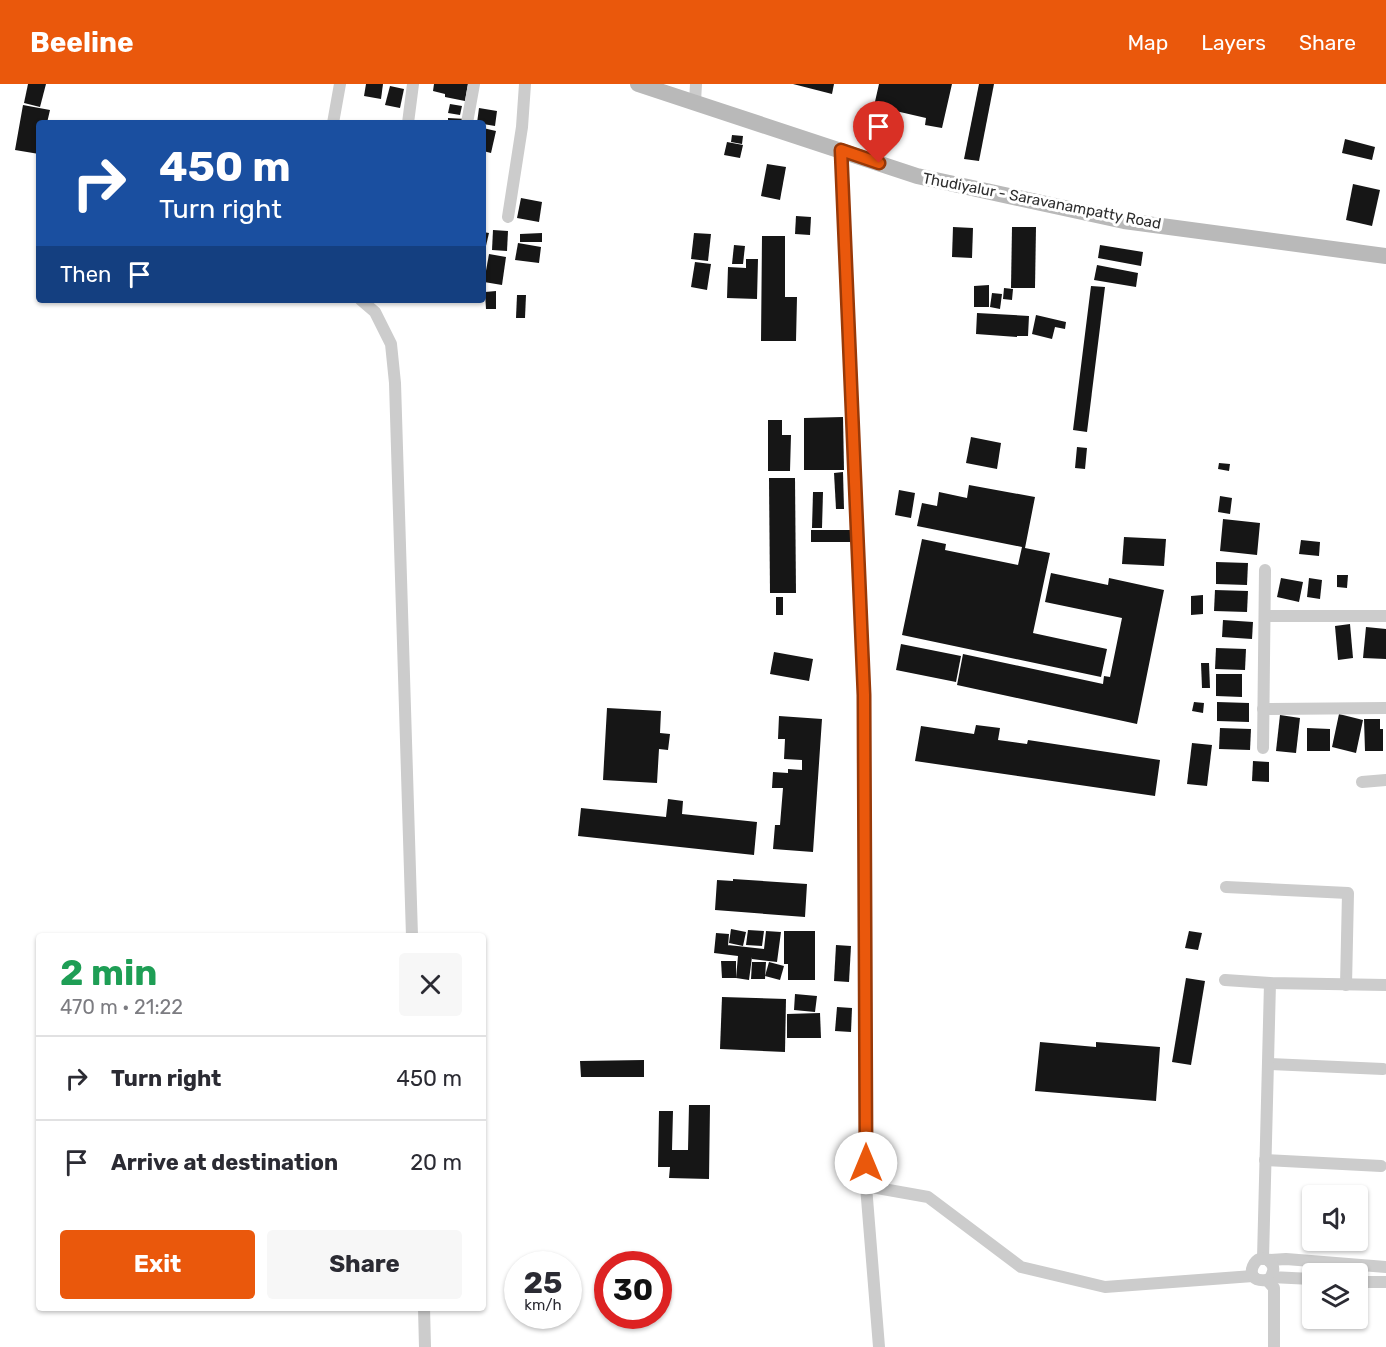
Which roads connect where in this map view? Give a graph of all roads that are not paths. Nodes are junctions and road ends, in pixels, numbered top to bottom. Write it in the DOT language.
graph roads {
  1 [pos="340,84"];
  2 [pos="413,84"];
  3 [pos="474,84"];
  4 [pos="525,84"];
  5 [pos="638,84"];
  6 [pos="696,84"];
  7 [pos="695,102"];
  8 [pos="334,120"];
  9 [pos="408,120"];
  10 [pos="468,120"];
  11 [pos="841,150"];
  12 [pos="508,217"];
  13 [pos="1386,256"];
  14 [pos="365,303"];
  15 [pos="1265,570"];
  16 [pos="1264,616"];
  17 [pos="1386,616"];
  18 [pos="1386,708"];
  19 [pos="1263,709"];
  20 [pos="1263,748"];
  21 [pos="1386,780"];
  22 [pos="1362,782"];
  23 [pos="1226,887"];
  24 [pos="412,933"];
  25 [pos="1225,980"];
  26 [pos="1270,983"];
  27 [pos="1346,985"];
  28 [pos="1386,985"];
  29 [pos="1268,1064"];
  30 [pos="1383,1069"];
  31 [pos="1265,1160"];
  32 [pos="1381,1166"];
  33 [pos="866,1186"];
  34 [pos="1265,1259"];
  35 [pos="1386,1267"];
  36 [pos="1253,1276"];
  37 [pos="1269,1278"];
  38 [pos="1302,1279"];
  39 [pos="1368,1282"];
  40 [pos="1386,1282"];
  41 [pos="424,1311"];
  42 [pos="425,1347"];
  43 [pos="879,1347"];
  44 [pos="1274,1347"];
  1 -- 8 [label="street"];
  2 -- 9 [label="street"];
  3 -- 10 [label="street"];
  4 -- 12 [label="street"];
  5 -- 7 [label="main road, Thudiyalur - Saravanampatty Road"];
  6 -- 7 [label="street"];
  7 -- 11 [label="main road, Thudiyalur - Saravanampatty Road"];
  11 -- 13 [label="main road, Thudiyalur - Saravanampatty Road"];
  11 -- 33 [label="street"];
  14 -- 24 [label="street"];
  15 -- 16 [label="street"];
  16 -- 17 [label="street"];
  16 -- 19 [label="street"];
  18 -- 19 [label="street"];
  19 -- 20 [label="street"];
  21 -- 22 [label="street"];
  23 -- 27 [label="street"];
  25 -- 26 [label="street"];
  26 -- 27 [label="street"];
  26 -- 29 [label="street"];
  27 -- 28 [label="street"];
  29 -- 30 [label="street"];
  29 -- 31 [label="street"];
  31 -- 32 [label="street"];
  31 -- 34 [label="street"];
  33 -- 36 [label="street"];
  33 -- 43 [label="street"];
  34 -- 35 [label="street"];
  34 -- 36 [label="street"];
  34 -- 37 [label="street"];
  36 -- 37 [label="street"];
  37 -- 38 [label="street"];
  37 -- 44 [label="street"];
  39 -- 40 [label="street"];
  41 -- 42 [label="street"];
}
